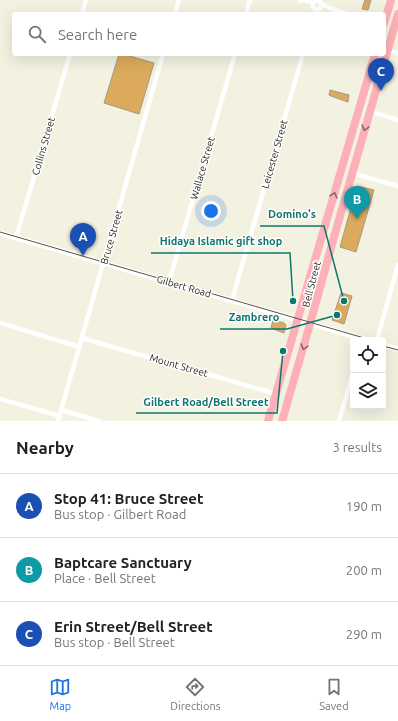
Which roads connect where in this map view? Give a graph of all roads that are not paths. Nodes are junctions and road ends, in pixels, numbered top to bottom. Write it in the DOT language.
graph roads {
  1 [pos="86,0"];
  2 [pos="179,0"];
  3 [pos="250,0"];
  4 [pos="301,0"];
  5 [pos="391,0"];
  6 [pos="317,6"];
  7 [pos="83,12"];
  8 [pos="176,12"];
  9 [pos="247,12"];
  10 [pos="342,12"];
  11 [pos="398,14"];
  12 [pos="386,17"];
  13 [pos="386,25"];
  14 [pos="394,27"];
  15 [pos="388,50"];
  16 [pos="398,53"];
  17 [pos="69,56"];
  18 [pos="163,56"];
  19 [pos="234,56"];
  20 [pos="302,56"];
  21 [pos="374,56"];
  22 [pos="370,111"];
  23 [pos="398,120"];
  24 [pos="352,173"];
  25 [pos="398,186"];
  26 [pos="0,233"];
  27 [pos="16,238"];
  28 [pos="103,263"];
  29 [pos="398,265"];
  30 [pos="169,282"];
  31 [pos="232,300"];
  32 [pos="298,319"];
  33 [pos="311,323"];
  34 [pos="0,324"];
  35 [pos="355,337"];
  36 [pos="378,337"];
  37 [pos="82,338"];
  38 [pos="386,346"];
  39 [pos="80,347"];
  40 [pos="398,349"];
  41 [pos="350,383"];
  42 [pos="276,394"];
  43 [pos="0,399"];
  44 [pos="61,410"];
  45 [pos="59,419"];
  46 [pos="99,421"];
  47 [pos="268,421"];
  48 [pos="282,421"];
  49 [pos="339,421"];
  1 -- 7 [label="street"];
  2 -- 8 [label="street"];
  3 -- 9 [label="street"];
  4 -- 6 [label="street"];
  5 -- 12 [label="highway"];
  6 -- 10 [label="street"];
  11 -- 14 [label="highway, Bell Street"];
  13 -- 14 [label="street"];
  14 -- 15 [label="highway, Bell Street"];
  15 -- 16 [label="street"];
  15 -- 22 [label="highway, Bell Street"];
  17 -- 27 [label="street, Collins Street"];
  18 -- 28 [label="street, Bruce Street"];
  19 -- 30 [label="street, Wallace Street"];
  20 -- 31 [label="street, Leicester Street"];
  32 -- 21 [label="highway, Bell Street, one-way"];
  22 -- 23 [label="street"];
  22 -- 24 [label="highway, Bell Street, one-way"];
  24 -- 25 [label="street"];
  24 -- 33 [label="highway, Bell Street"];
  26 -- 27 [label="street, Gilbert Road"];
  27 -- 28 [label="street, Gilbert Road"];
  28 -- 30 [label="street, Gilbert Road"];
  28 -- 37 [label="street, Bruce Street"];
  29 -- 36 [label="street"];
  30 -- 31 [label="street, Gilbert Road"];
  31 -- 32 [label="street, Gilbert Road"];
  32 -- 33 [label="street, Gilbert Road"];
  32 -- 42 [label="highway, Bell Street"];
  33 -- 35 [label="street, Gilbert Road"];
  33 -- 48 [label="highway, Bell Street, one-way"];
  34 -- 39 [label="street"];
  37 -- 39 [label="street, Bruce Street"];
  37 -- 42 [label="street, Mount Street"];
  38 -- 40 [label="street"];
  39 -- 44 [label="street, Bruce Street"];
  41 -- 49 [label="street"];
  42 -- 47 [label="highway, Bell Street"];
  43 -- 45 [label="street"];
  44 -- 45 [label="street, Bruce Street"];
  44 -- 46 [label="street"];
}
